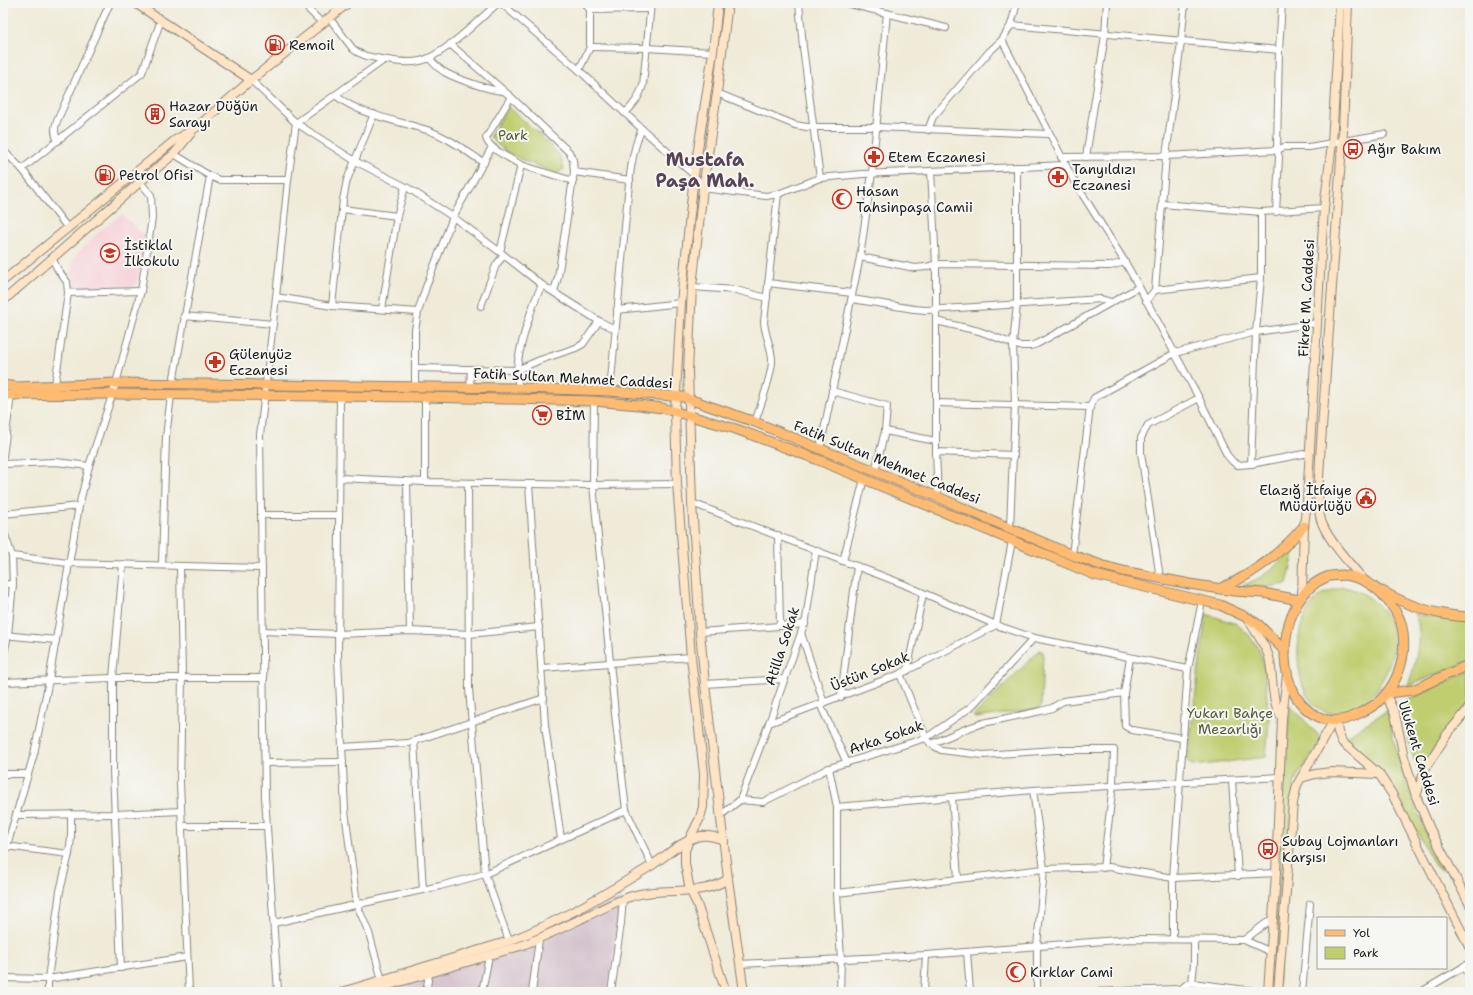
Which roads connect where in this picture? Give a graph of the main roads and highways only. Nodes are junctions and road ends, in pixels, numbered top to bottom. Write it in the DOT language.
graph roads {
  1 [pos="135,3"];
  2 [pos="348,3"];
  3 [pos="718,3"];
  4 [pos="728,3"];
  5 [pos="1340,3"];
  6 [pos="1348,3"];
  7 [pos="251,80"];
  8 [pos="197,127"];
  9 [pos="3,281"];
  10 [pos="3,301"];
  11 [pos="3,385"];
  12 [pos="7,395"];
  13 [pos="675,397"];
  14 [pos="689,399"];
  15 [pos="675,411"];
  16 [pos="689,416"];
  17 [pos="1304,526"];
  18 [pos="1364,580"];
  19 [pos="1376,587"];
  20 [pos="1219,589"];
  21 [pos="1300,597"];
  22 [pos="1470,617"];
  23 [pos="1248,618"];
  24 [pos="1285,651"];
  25 [pos="1470,664"];
  26 [pos="1287,672"];
  27 [pos="1387,694"];
  28 [pos="1470,707"];
  29 [pos="1282,718"];
  30 [pos="1335,720"];
  31 [pos="1379,774"];
  32 [pos="1301,778"];
  33 [pos="1416,796"];
  34 [pos="689,840"];
  35 [pos="724,840"];
  36 [pos="728,879"];
  37 [pos="690,890"];
  38 [pos="1469,902"];
  39 [pos="1470,948"];
  40 [pos="342,992"];
  41 [pos="369,992"];
  42 [pos="726,992"];
  43 [pos="744,992"];
  44 [pos="1268,992"];
  45 [pos="1278,992"];
  1 -- 7 [label="main road"];
  2 -- 7 [label="main road"];
  3 -- 13 [label="main road"];
  4 -- 14 [label="main road"];
  5 -- 17 [label="main road, Fikret M. Caddesi"];
  6 -- 18 [label="main road"];
  7 -- 8 [label="main road"];
  8 -- 9 [label="main road"];
  8 -- 10 [label="main road"];
  11 -- 13 [label="main road, Fatih Sultan Mehmet Caddesi"];
  12 -- 15 [label="main road"];
  13 -- 14 [label="main road, Fatih Sultan Mehmet Caddesi"];
  13 -- 15 [label="main road"];
  14 -- 16 [label="main road"];
  14 -- 20 [label="main road, Fatih Sultan Mehmet Caddesi"];
  15 -- 16 [label="main road"];
  15 -- 34 [label="main road"];
  16 -- 23 [label="main road"];
  16 -- 35 [label="main road"];
  17 -- 20 [label="main road"];
  17 -- 21 [label="main road, Fikret M. Caddesi"];
  18 -- 19 [label="main road"];
  18 -- 21 [label="main road"];
  19 -- 22 [label="main road"];
  19 -- 27 [label="main road"];
  20 -- 21 [label="main road, Fatih Sultan Mehmet Caddesi"];
  21 -- 24 [label="main road"];
  23 -- 24 [label="main road"];
  23 -- 29 [label="main road"];
  24 -- 26 [label="main road"];
  25 -- 27 [label="main road"];
  26 -- 29 [label="main road"];
  26 -- 30 [label="main road"];
  27 -- 30 [label="main road"];
  27 -- 33 [label="main road, Ulukent Caddesi"];
  28 -- 33 [label="main road"];
  29 -- 44 [label="main road"];
  30 -- 31 [label="main road"];
  30 -- 32 [label="main road"];
  31 -- 32 [label="main road"];
  31 -- 39 [label="main road"];
  32 -- 45 [label="main road"];
  33 -- 38 [label="main road, Ulukent Caddesi"];
  34 -- 35 [label="main road"];
  34 -- 37 [label="main road"];
  34 -- 40 [label="main road"];
  35 -- 36 [label="main road"];
  36 -- 37 [label="main road"];
  36 -- 43 [label="main road"];
  37 -- 41 [label="main road"];
  37 -- 42 [label="main road"];
}
